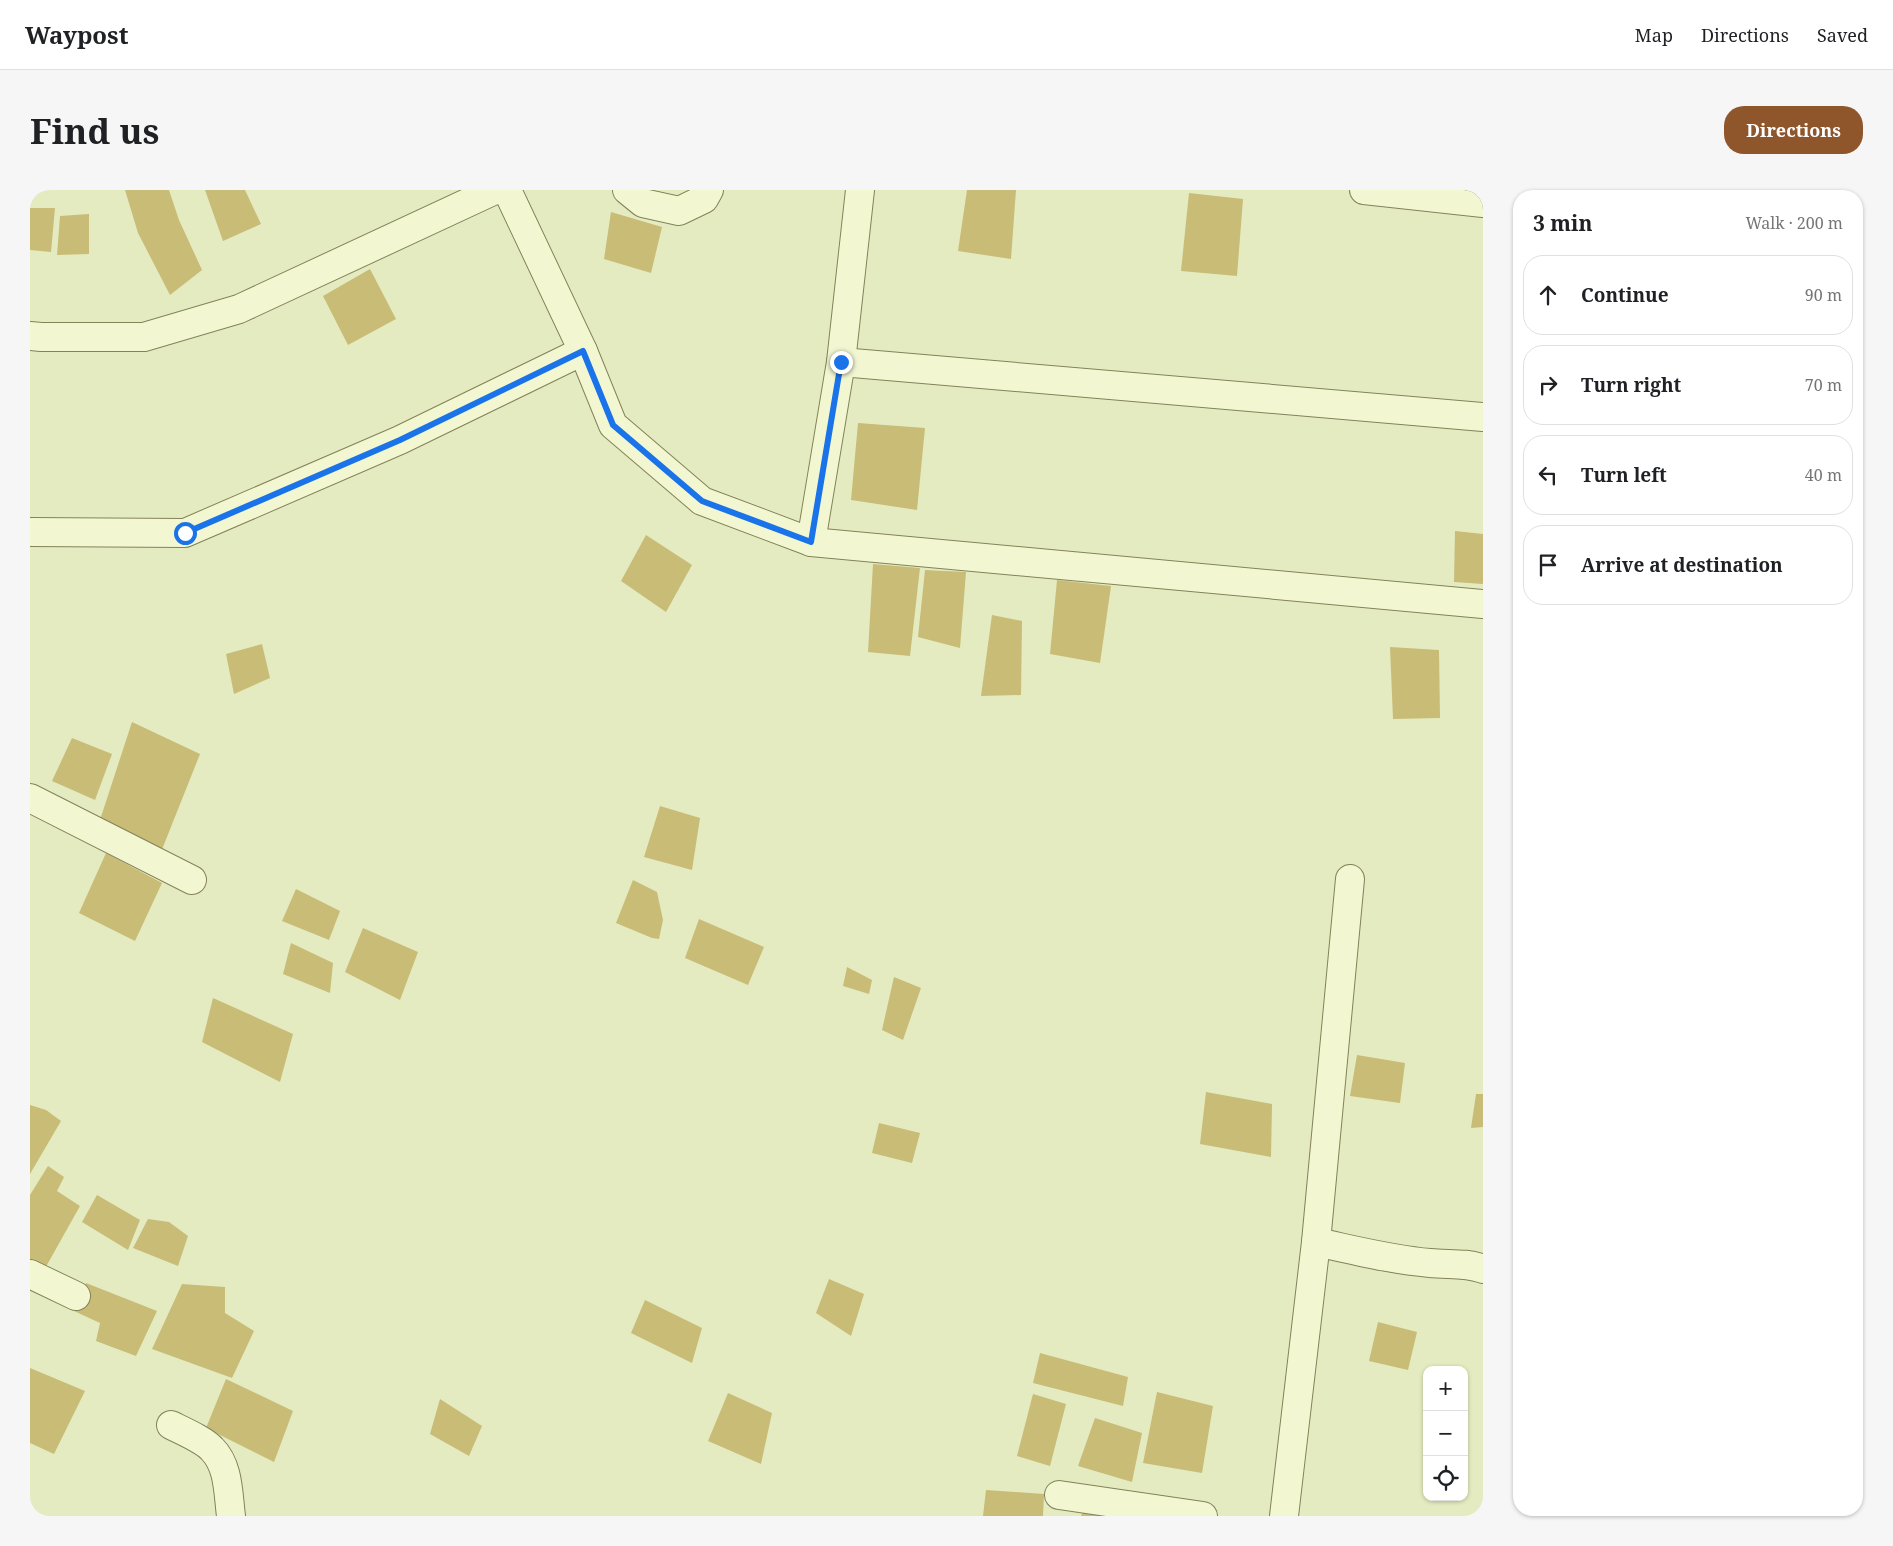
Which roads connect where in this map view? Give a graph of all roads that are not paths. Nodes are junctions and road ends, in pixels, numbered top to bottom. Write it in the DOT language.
graph roads {
  1 [pos="495,190"];
  2 [pos="508,190"];
  3 [pos="627,190"];
  4 [pos="709,190"];
  5 [pos="860,190"];
  6 [pos="1364,190"];
  7 [pos="1483,203"];
  8 [pos="30,336"];
  9 [pos="583,351"];
  10 [pos="841,362"];
  11 [pos="1483,417"];
  12 [pos="30,532"];
  13 [pos="811,542"];
  14 [pos="1483,604"];
  15 [pos="30,798"];
  16 [pos="1350,879"];
  17 [pos="192,880"];
  18 [pos="1316,1242"];
  19 [pos="1483,1269"];
  20 [pos="30,1274"];
  21 [pos="76,1296"];
  22 [pos="171,1425"];
  23 [pos="1059,1495"];
  24 [pos="231,1516"];
  25 [pos="1204,1516"];
  26 [pos="1284,1516"];
  1 -- 8 [label="street"];
  2 -- 9 [label="street"];
  3 -- 4 [label="street"];
  5 -- 10 [label="street"];
  6 -- 7 [label="street"];
  9 -- 12 [label="street"];
  9 -- 13 [label="street"];
  10 -- 11 [label="street"];
  10 -- 13 [label="street"];
  13 -- 14 [label="street"];
  15 -- 17 [label="street"];
  16 -- 18 [label="street"];
  18 -- 19 [label="street"];
  18 -- 26 [label="street"];
  20 -- 21 [label="street"];
  22 -- 24 [label="street"];
  23 -- 25 [label="street"];
}
